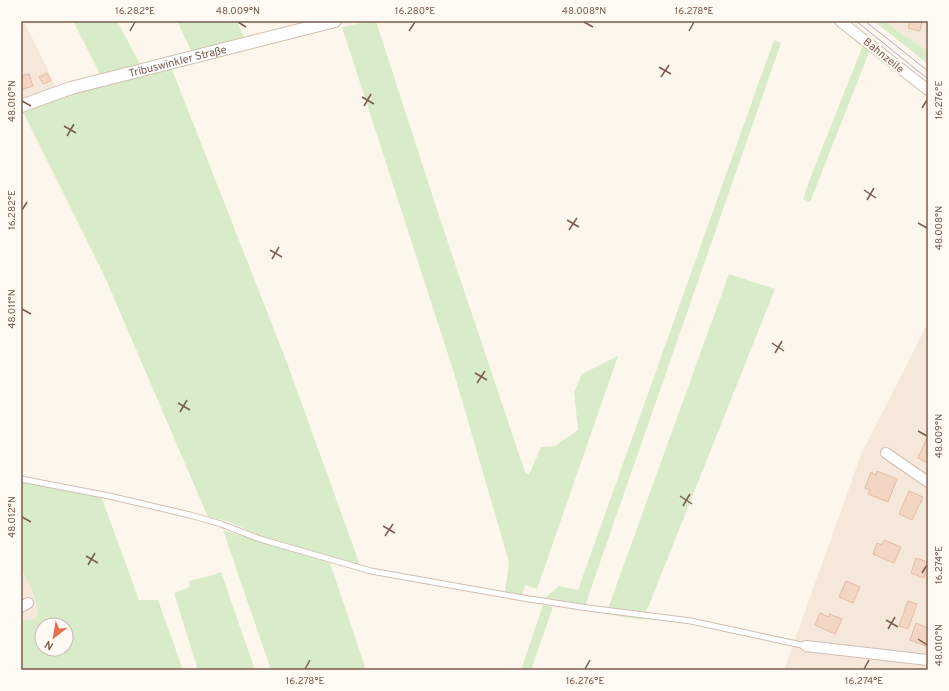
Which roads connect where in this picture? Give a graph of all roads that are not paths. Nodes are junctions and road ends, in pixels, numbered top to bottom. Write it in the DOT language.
graph roads {
  1 [pos="335,21"];
  2 [pos="840,21"];
  3 [pos="928,90"];
  4 [pos="21,106"];
  5 [pos="886,452"];
  6 [pos="21,479"];
  7 [pos="928,482"];
  8 [pos="806,646"];
  9 [pos="928,660"];
  1 -- 4 [label="street, Tribuswinkler Straße"];
  2 -- 3 [label="street, Bahnzeile"];
  5 -- 7 [label="street"];
  6 -- 8 [label="lane"];
  8 -- 9 [label="street"];
}
